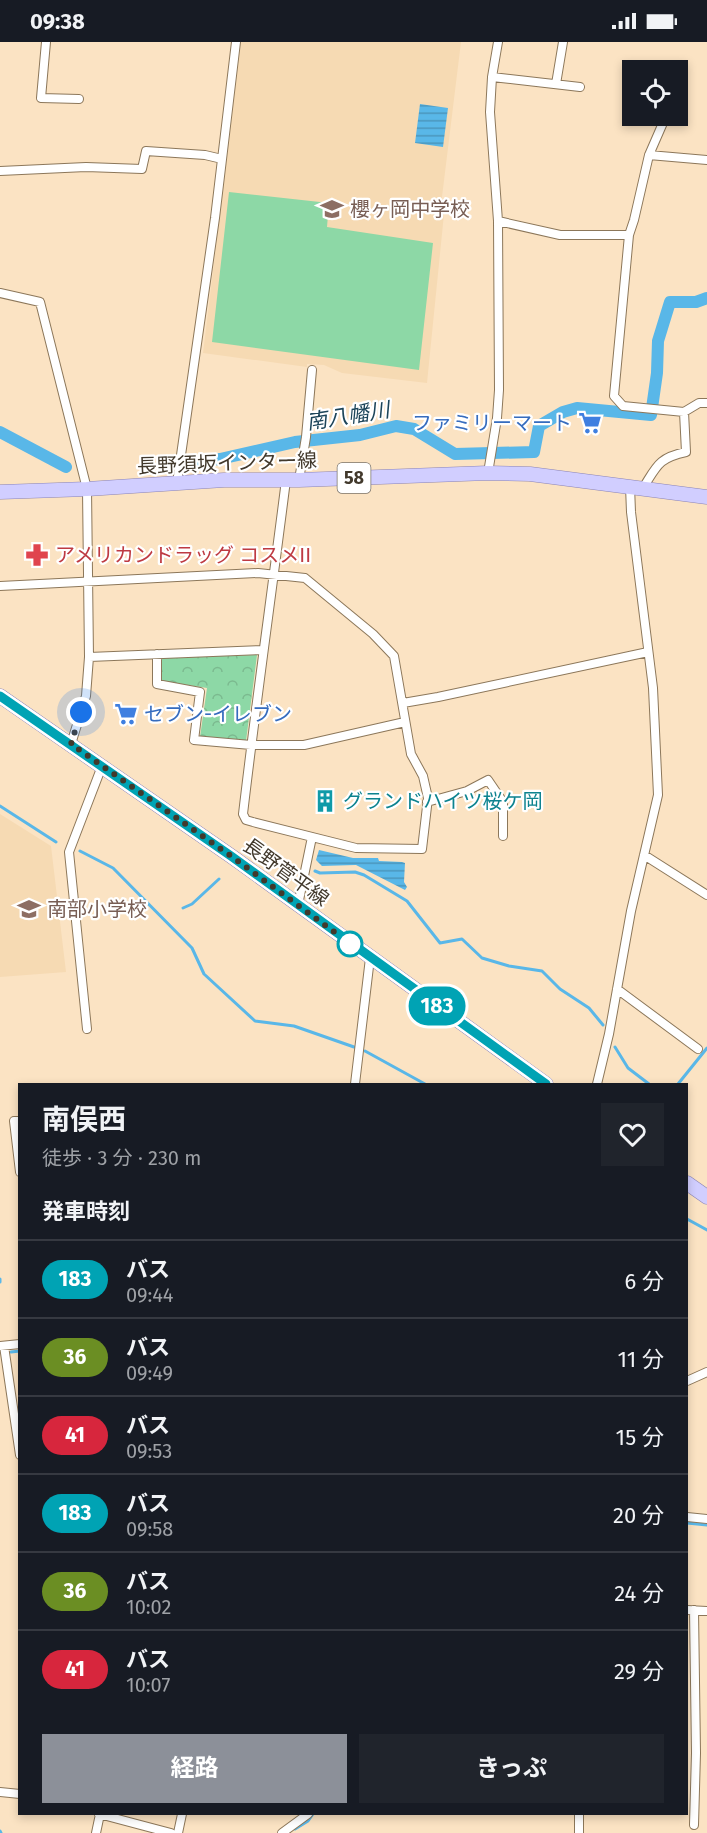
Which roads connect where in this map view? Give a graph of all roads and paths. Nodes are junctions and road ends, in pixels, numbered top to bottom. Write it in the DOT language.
graph roads {
  1 [pos="46,42"];
  2 [pos="236,42"];
  3 [pos="498,42"];
  4 [pos="563,42"];
  5 [pos="492,77"];
  6 [pos="556,84"];
  7 [pos="580,87"];
  8 [pos="80,99"];
  9 [pos="662,126"];
  10 [pos="649,155"];
  11 [pos="222,159"];
  12 [pos="707,160"];
  13 [pos="0,171"];
  14 [pos="498,221"];
  15 [pos="629,235"];
  16 [pos="0,293"];
  17 [pos="312,370"];
  18 [pos="707,403"];
  19 [pos="684,412"];
  20 [pos="488,473"];
  21 [pos="292,480"];
  22 [pos="177,483"];
  23 [pos="636,487"];
  24 [pos="87,489"];
  25 [pos="0,492"];
  26 [pos="707,496"];
  27 [pos="274,575"];
  28 [pos="88,581"];
  29 [pos="0,586"];
  30 [pos="263,650"];
  31 [pos="648,652"];
  32 [pos="157,654"];
  33 [pos="89,657"];
  34 [pos="0,696"];
  35 [pos="403,703"];
  36 [pos="405,723"];
  37 [pos="71,744"];
  38 [pos="251,745"];
  39 [pos="102,766"];
  40 [pos="427,802"];
  41 [pos="503,836"];
  42 [pos="312,837"];
  43 [pos="644,855"];
  44 [pos="707,895"];
  45 [pos="298,905"];
  46 [pos="370,958"];
  47 [pos="616,989"];
  48 [pos="87,1029"];
  49 [pos="698,1049"];
  50 [pos="533,1080"];
  51 [pos="355,1083"];
  52 [pos="597,1083"];
  53 [pos="18,1121"];
  54 [pos="18,1155"];
  55 [pos="688,1185"];
  56 [pos="707,1197"];
  57 [pos="18,1344"];
  58 [pos="2,1346"];
  59 [pos="707,1372"];
  60 [pos="688,1381"];
  61 [pos="18,1435"];
  62 [pos="688,1517"];
  63 [pos="707,1519"];
  64 [pos="691,1610"];
  65 [pos="707,1611"];
  66 [pos="691,1753"];
  67 [pos="0,1792"];
  68 [pos="18,1794"];
  69 [pos="99,1815"];
  70 [pos="103,1815"];
  71 [pos="182,1815"];
  72 [pos="307,1815"];
  73 [pos="579,1815"];
  74 [pos="694,1825"];
  75 [pos="96,1833"];
  76 [pos="171,1833"];
  77 [pos="178,1833"];
  78 [pos="282,1833"];
  79 [pos="579,1833"];
  1 -- 8 [label="street"];
  2 -- 11 [label="street"];
  3 -- 5 [label="street"];
  4 -- 6 [label="street"];
  5 -- 6 [label="street"];
  5 -- 14 [label="street"];
  6 -- 7 [label="street"];
  9 -- 10 [label="street"];
  10 -- 12 [label="street"];
  10 -- 15 [label="street"];
  11 -- 13 [label="street"];
  11 -- 22 [label="street"];
  14 -- 15 [label="street"];
  14 -- 20 [label="street"];
  15 -- 19 [label="street"];
  16 -- 24 [label="street"];
  17 -- 21 [label="street"];
  18 -- 19 [label="street"];
  19 -- 23 [label="street"];
  20 -- 21 [label="main road, 長野須坂インター線 / 58"];
  20 -- 23 [label="main road, 長野須坂インター線 / 58"];
  21 -- 22 [label="main road, 長野須坂インター線 / 58"];
  21 -- 27 [label="street"];
  22 -- 24 [label="main road, 長野須坂インター線 / 58"];
  23 -- 26 [label="main road, 長野須坂インター線 / 58"];
  23 -- 31 [label="street"];
  24 -- 25 [label="main road, 長野須坂インター線 / 58"];
  24 -- 28 [label="street"];
  27 -- 28 [label="street"];
  27 -- 30 [label="street"];
  27 -- 35 [label="street"];
  28 -- 29 [label="street"];
  28 -- 33 [label="street"];
  30 -- 32 [label="street"];
  30 -- 38 [label="street"];
  31 -- 35 [label="street"];
  31 -- 43 [label="street"];
  32 -- 33 [label="street"];
  32 -- 38 [label="street"];
  33 -- 37 [label="street"];
  34 -- 37 [label="main road, 長野菅平線"];
  35 -- 36 [label="street"];
  36 -- 38 [label="street"];
  36 -- 40 [label="street"];
  37 -- 39 [label="main road, 長野菅平線"];
  38 -- 42 [label="street"];
  39 -- 45 [label="main road, 長野菅平線"];
  39 -- 48 [label="street"];
  40 -- 41 [label="street"];
  40 -- 42 [label="street"];
  42 -- 45 [label="street"];
  43 -- 44 [label="street"];
  43 -- 47 [label="street"];
  45 -- 46 [label="main road, 長野菅平線"];
  46 -- 50 [label="main road, 長野菅平線"];
  46 -- 51 [label="street"];
  47 -- 49 [label="street"];
  47 -- 52 [label="street"];
  53 -- 54 [label="street"];
  55 -- 56 [label="main road"];
  57 -- 58 [label="street"];
  58 -- 61 [label="street"];
  59 -- 60 [label="street"];
  62 -- 63 [label="street"];
  64 -- 65 [label="street"];
  64 -- 66 [label="street"];
  66 -- 74 [label="street"];
  67 -- 68 [label="street"];
  69 -- 75 [label="street"];
  70 -- 76 [label="street"];
  71 -- 77 [label="street"];
  72 -- 78 [label="street"];
  73 -- 79 [label="street"];
}
